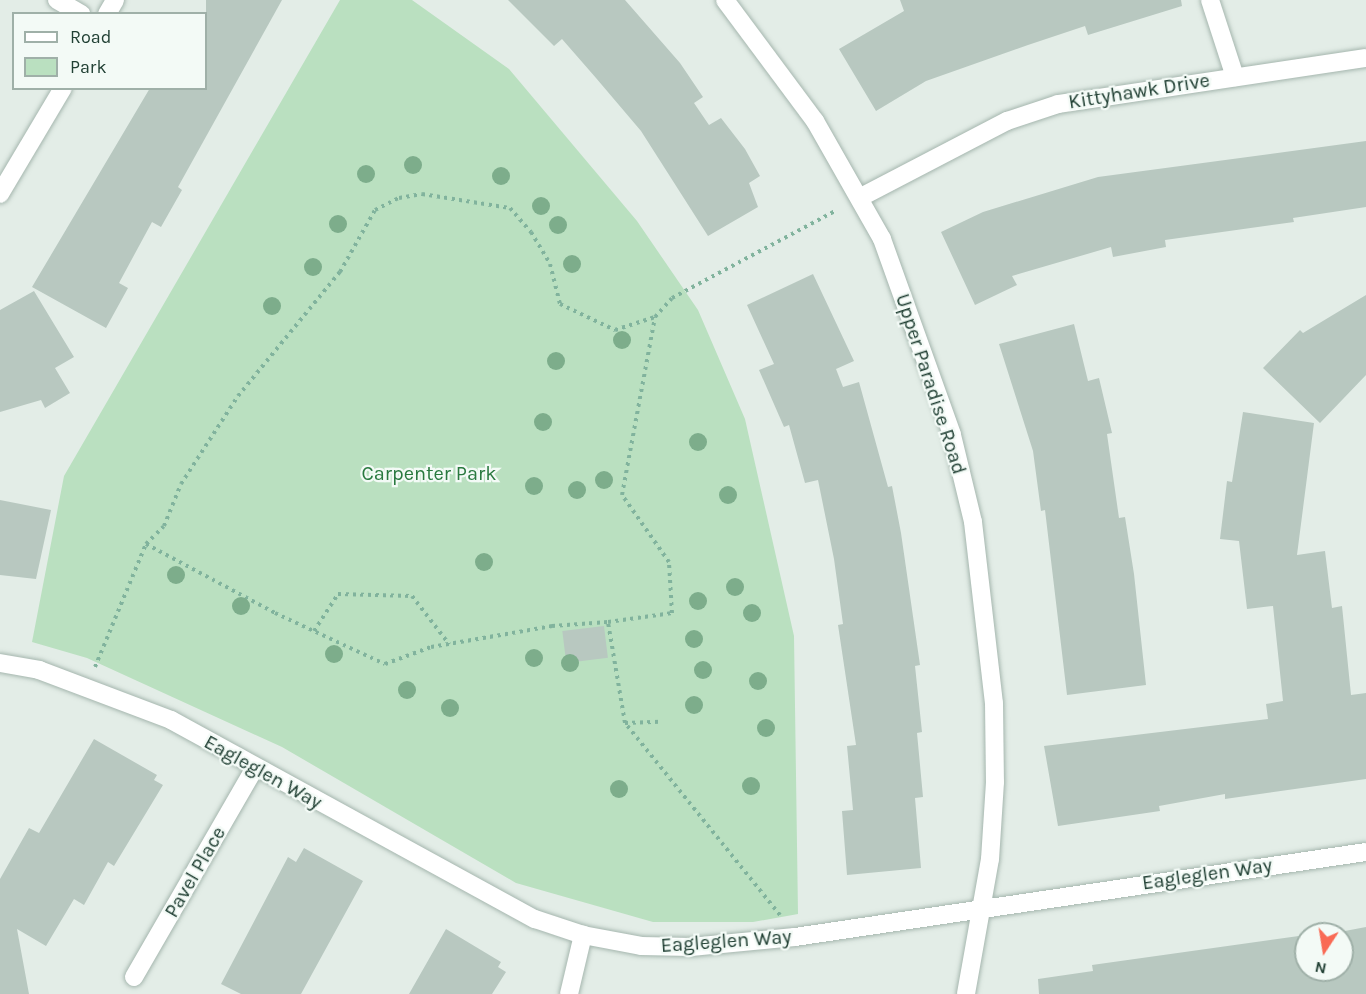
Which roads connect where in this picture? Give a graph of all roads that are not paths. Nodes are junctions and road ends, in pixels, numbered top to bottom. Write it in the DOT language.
graph roads {
  1 [pos="57,0"];
  2 [pos="725,0"];
  3 [pos="1210,0"];
  4 [pos="78,12"];
  5 [pos="1366,58"];
  6 [pos="1235,77"];
  7 [pos="62,90"];
  8 [pos="0,194"];
  9 [pos="861,197"];
  10 [pos="0,663"];
  11 [pos="255,767"];
  12 [pos="1366,852"];
  13 [pos="982,906"];
  14 [pos="583,935"];
  15 [pos="134,977"];
  16 [pos="569,994"];
  17 [pos="966,994"];
  1 -- 4 [label="street"];
  2 -- 9 [label="street, Upper Paradise Road"];
  3 -- 6 [label="street"];
  5 -- 6 [label="street, Kittyhawk Drive"];
  6 -- 9 [label="street, Kittyhawk Drive"];
  7 -- 8 [label="street"];
  9 -- 13 [label="street, Upper Paradise Road"];
  10 -- 11 [label="street, Eagleglen Way"];
  11 -- 14 [label="street, Eagleglen Way"];
  11 -- 15 [label="street, Pavel Place"];
  12 -- 13 [label="street, Eagleglen Way"];
  13 -- 14 [label="street, Eagleglen Way"];
  13 -- 17 [label="street, Upper Paradise Road"];
  14 -- 16 [label="street"];
}
